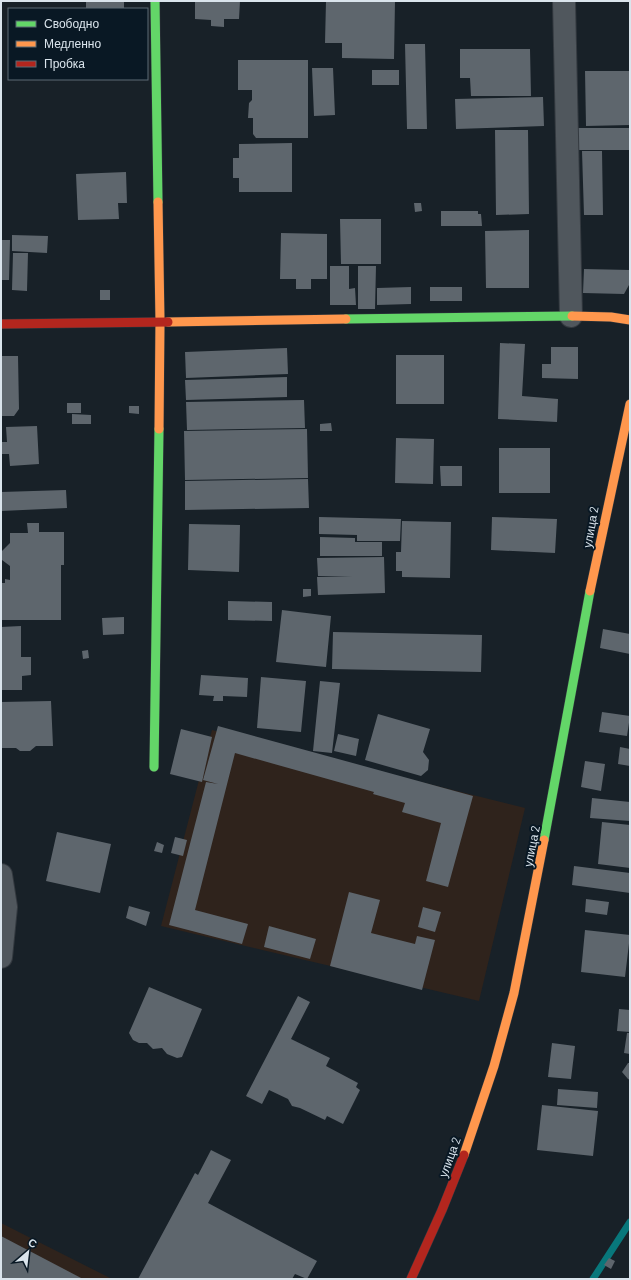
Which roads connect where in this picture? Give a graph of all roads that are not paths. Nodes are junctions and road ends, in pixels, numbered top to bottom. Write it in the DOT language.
graph roads {
  1 [pos="155,1"];
  2 [pos="564,1"];
  3 [pos="571,316"];
  4 [pos="630,320"];
  5 [pos="160,321"];
  6 [pos="1,324"];
  7 [pos="630,404"];
  8 [pos="154,767"];
  9 [pos="1,875"];
  10 [pos="1,957"];
  11 [pos="411,1279"];
  1 -- 5 [label="street"];
  2 -- 3 [label="street"];
  3 -- 4 [label="street"];
  3 -- 5 [label="street"];
  5 -- 6 [label="street"];
  5 -- 8 [label="street"];
  7 -- 11 [label="street, улица 2"];
  9 -- 10 [label="street"];
}
